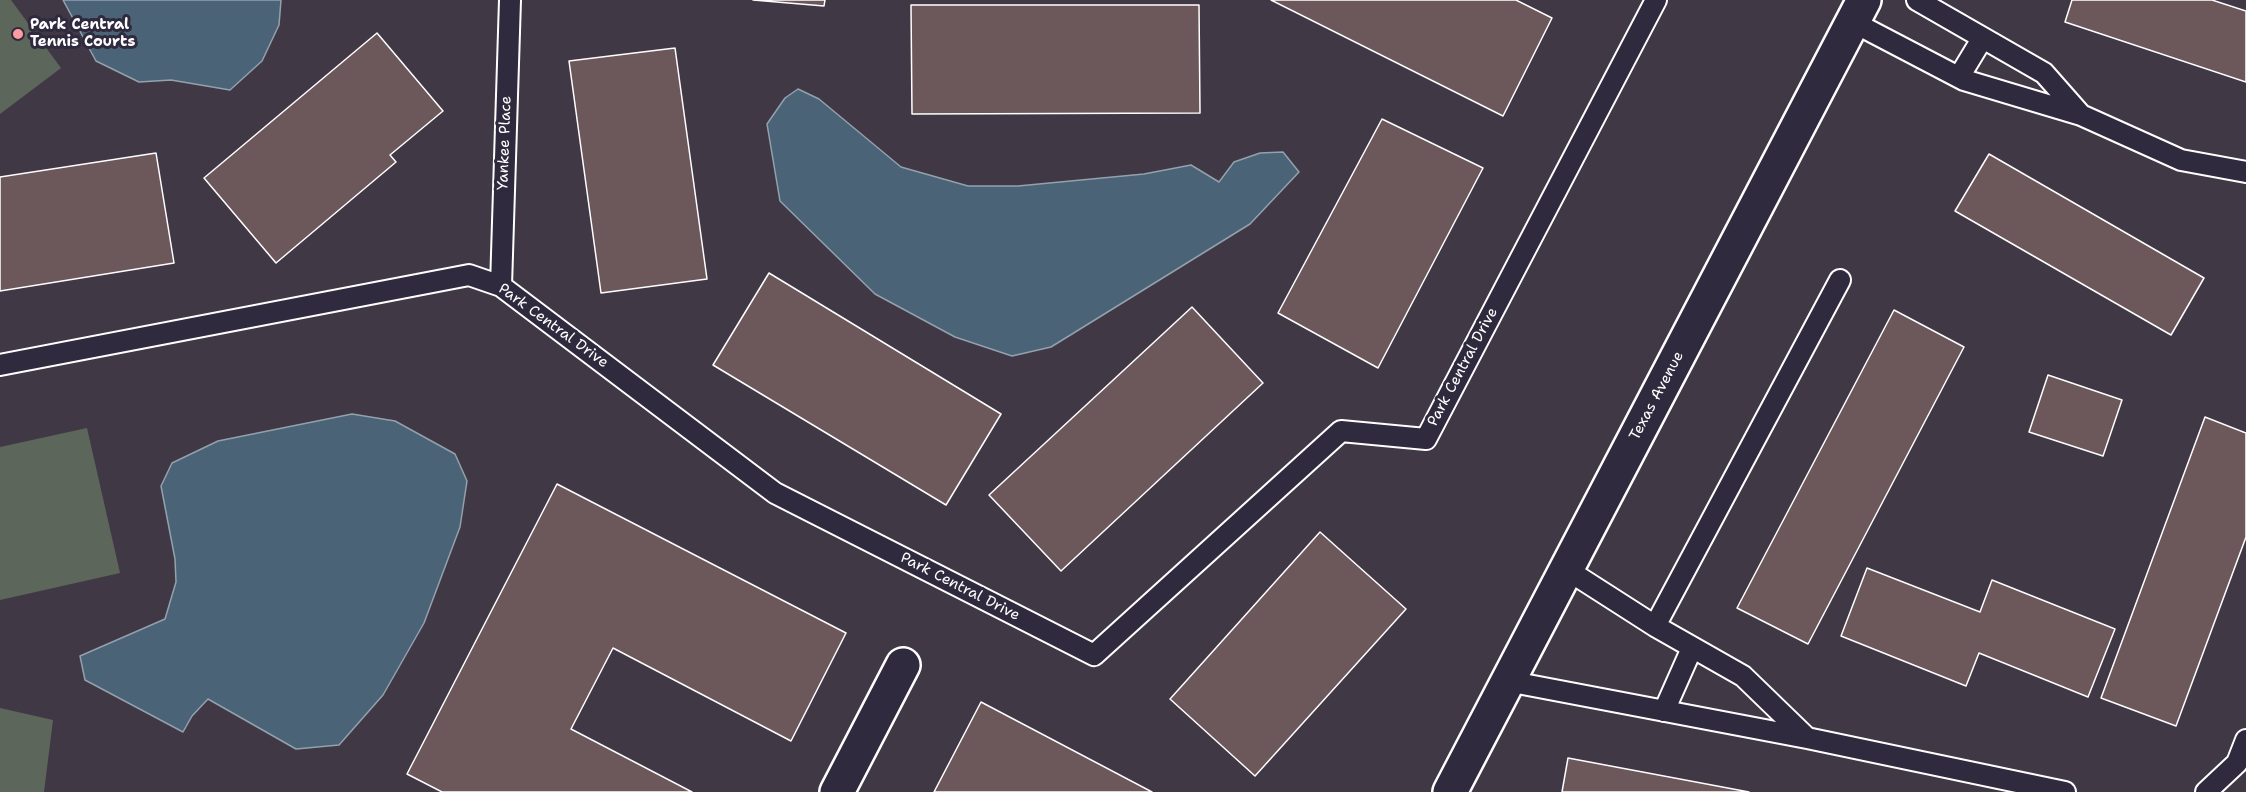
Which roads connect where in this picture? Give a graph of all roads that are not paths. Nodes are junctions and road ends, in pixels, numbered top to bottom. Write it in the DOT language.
graph roads {
  1 [pos="510,0"];
  2 [pos="1656,0"];
  3 [pos="1917,0"];
  4 [pos="1859,11"];
  5 [pos="1982,39"];
  6 [pos="1959,77"];
  7 [pos="2081,115"];
  8 [pos="2246,172"];
  9 [pos="1840,280"];
  10 [pos="501,286"];
  11 [pos="0,365"];
  12 [pos="1566,569"];
  13 [pos="1655,626"];
  14 [pos="1692,648"];
  15 [pos="903,665"];
  16 [pos="1507,681"];
  17 [pos="1664,711"];
  18 [pos="1807,738"];
  19 [pos="2246,740"];
  20 [pos="837,792"];
  21 [pos="1450,792"];
  22 [pos="2065,792"];
  23 [pos="2206,792"];
  1 -- 10 [label="lane, Yankee Place"];
  2 -- 10 [label="lane, Park Central Drive"];
  3 -- 5 [label="lane"];
  4 -- 6 [label="lane"];
  4 -- 12 [label="street, Texas Avenue"];
  5 -- 6 [label="lane"];
  5 -- 7 [label="lane"];
  6 -- 7 [label="lane"];
  7 -- 8 [label="lane"];
  9 -- 13 [label="lane"];
  10 -- 11 [label="lane, Park Central Drive"];
  12 -- 13 [label="lane"];
  12 -- 16 [label="street, Texas Avenue"];
  13 -- 14 [label="lane"];
  14 -- 17 [label="lane"];
  14 -- 18 [label="lane"];
  15 -- 20 [label="street"];
  16 -- 17 [label="lane"];
  16 -- 21 [label="street, Texas Avenue"];
  17 -- 18 [label="lane"];
  18 -- 22 [label="lane"];
  19 -- 23 [label="lane"];
}
